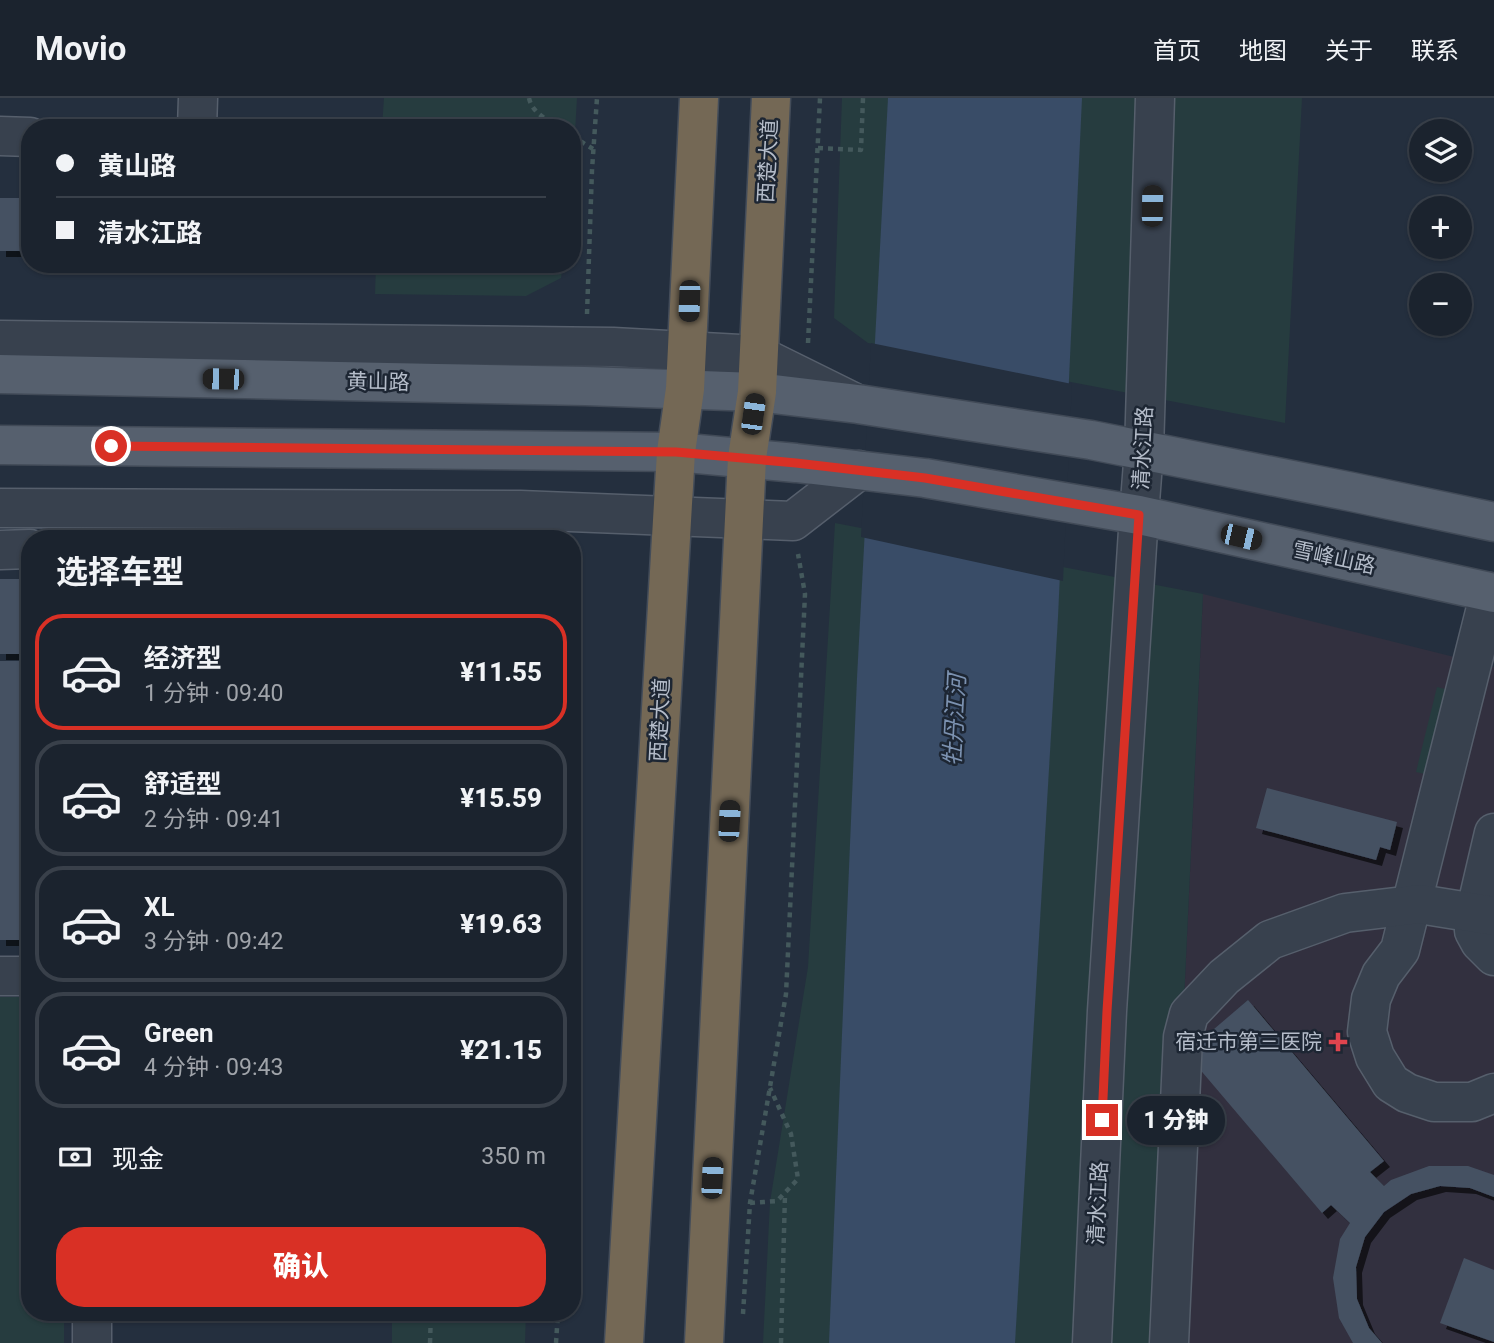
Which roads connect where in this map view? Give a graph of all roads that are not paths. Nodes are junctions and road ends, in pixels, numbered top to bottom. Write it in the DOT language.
graph roads {
  1 [pos="198,98"];
  2 [pos="698,98"];
  3 [pos="771,98"];
  4 [pos="1155,98"];
  5 [pos="197,119"];
  6 [pos="0,136"];
  7 [pos="21,137"];
  8 [pos="0,340"];
  9 [pos="687,351"];
  10 [pos="758,355"];
  11 [pos="0,374"];
  12 [pos="685,389"];
  13 [pos="757,392"];
  14 [pos="858,404"];
  15 [pos="0,445"];
  16 [pos="1144,450"];
  17 [pos="676,452"];
  18 [pos="747,458"];
  19 [pos="859,470"];
  20 [pos="0,508"];
  21 [pos="1139,515"];
  22 [pos="672,516"];
  23 [pos="744,519"];
  24 [pos="1494,522"];
  25 [pos="0,550"];
  26 [pos="21,550"];
  27 [pos="1492,593"];
  28 [pos="1494,833"];
  29 [pos="1412,905"];
  30 [pos="1485,915"];
  31 [pos="1494,956"];
  32 [pos="0,976"];
  33 [pos="21,976"];
  34 [pos="1494,1093"];
  35 [pos="92,1321"];
  36 [pos="1097,1342"];
  37 [pos="92,1343"];
  38 [pos="624,1343"];
  39 [pos="704,1343"];
  40 [pos="1169,1343"];
  1 -- 5 [label="street"];
  2 -- 9 [label="highway, 西楚大道"];
  3 -- 10 [label="highway, 西楚大道"];
  4 -- 16 [label="street, 清水江路"];
  6 -- 7 [label="street"];
  8 -- 9 [label="street"];
  9 -- 10 [label="street"];
  9 -- 12 [label="highway, 西楚大道"];
  10 -- 13 [label="highway, 西楚大道"];
  10 -- 14 [label="street"];
  11 -- 12 [label="main road, 黄山路"];
  12 -- 13 [label="main road, 黄山路"];
  12 -- 17 [label="highway, 西楚大道"];
  13 -- 14 [label="main road"];
  13 -- 18 [label="highway, 西楚大道"];
  14 -- 16 [label="main road"];
  15 -- 17 [label="main road"];
  16 -- 21 [label="street, 清水江路"];
  16 -- 24 [label="main road"];
  17 -- 18 [label="main road, 雪峰山路"];
  17 -- 22 [label="highway, 西楚大道"];
  18 -- 19 [label="main road, 雪峰山路"];
  18 -- 23 [label="highway"];
  19 -- 21 [label="main road, 雪峰山路"];
  19 -- 23 [label="street"];
  20 -- 22 [label="street"];
  21 -- 27 [label="main road, 雪峰山路"];
  21 -- 36 [label="street, 清水江路"];
  22 -- 23 [label="street"];
  22 -- 38 [label="highway, 西楚大道"];
  23 -- 39 [label="highway"];
  25 -- 26 [label="street"];
  27 -- 29 [label="street"];
  28 -- 30 [label="street"];
  29 -- 30 [label="street"];
  29 -- 34 [label="street"];
  29 -- 40 [label="street"];
  30 -- 31 [label="street"];
  32 -- 33 [label="street"];
  35 -- 37 [label="street"];
}
